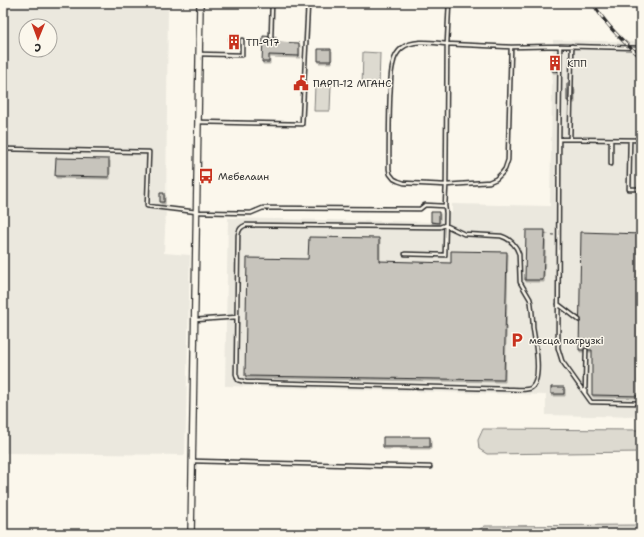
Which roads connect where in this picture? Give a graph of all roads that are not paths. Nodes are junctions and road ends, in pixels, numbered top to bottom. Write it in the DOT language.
graph roads {
  1 [pos="200,3"];
  2 [pos="272,3"];
  3 [pos="308,3"];
  4 [pos="448,3"];
  5 [pos="271,37"];
  6 [pos="242,40"];
  7 [pos="447,44"];
  8 [pos="560,46"];
  9 [pos="572,46"];
  10 [pos="511,47"];
  11 [pos="641,48"];
  12 [pos="199,54"];
  13 [pos="198,122"];
  14 [pos="559,139"];
  15 [pos="570,139"];
  16 [pos="611,140"];
  17 [pos="630,140"];
  18 [pos="641,140"];
  19 [pos="5,149"];
  20 [pos="611,164"];
  21 [pos="446,185"];
  22 [pos="641,189"];
  23 [pos="445,206"];
  24 [pos="197,212"];
  25 [pos="446,225"];
  26 [pos="405,254"];
  27 [pos="558,304"];
  28 [pos="237,317"];
  29 [pos="194,320"];
  30 [pos="580,320"];
  31 [pos="586,350"];
  32 [pos="585,394"];
  33 [pos="641,403"];
  34 [pos="192,461"];
  35 [pos="430,467"];
  36 [pos="191,534"];
  1 -- 12 [label="street"];
  2 -- 5 [label="lane"];
  3 -- 13 [label="lane"];
  4 -- 7 [label="lane"];
  6 -- 12 [label="lane"];
  7 -- 10 [label="lane"];
  7 -- 21 [label="lane"];
  7 -- 21 [label="lane"];
  8 -- 9 [label="lane"];
  8 -- 10 [label="lane"];
  8 -- 14 [label="lane"];
  9 -- 11 [label="lane"];
  9 -- 15 [label="lane"];
  10 -- 21 [label="lane"];
  12 -- 13 [label="street"];
  13 -- 24 [label="street"];
  14 -- 15 [label="lane"];
  14 -- 27 [label="lane"];
  15 -- 16 [label="lane"];
  16 -- 17 [label="lane"];
  16 -- 20 [label="lane"];
  17 -- 18 [label="lane"];
  17 -- 22 [label="lane"];
  19 -- 24 [label="lane"];
  21 -- 23 [label="lane"];
  23 -- 24 [label="lane"];
  23 -- 25 [label="lane"];
  24 -- 29 [label="street"];
  25 -- 26 [label="lane"];
  25 -- 28 [label="lane"];
  25 -- 28 [label="lane"];
  27 -- 30 [label="lane"];
  27 -- 32 [label="lane"];
  28 -- 29 [label="lane"];
  29 -- 34 [label="street"];
  31 -- 32 [label="lane"];
  32 -- 33 [label="lane"];
  34 -- 35 [label="lane"];
  34 -- 36 [label="street"];
}
